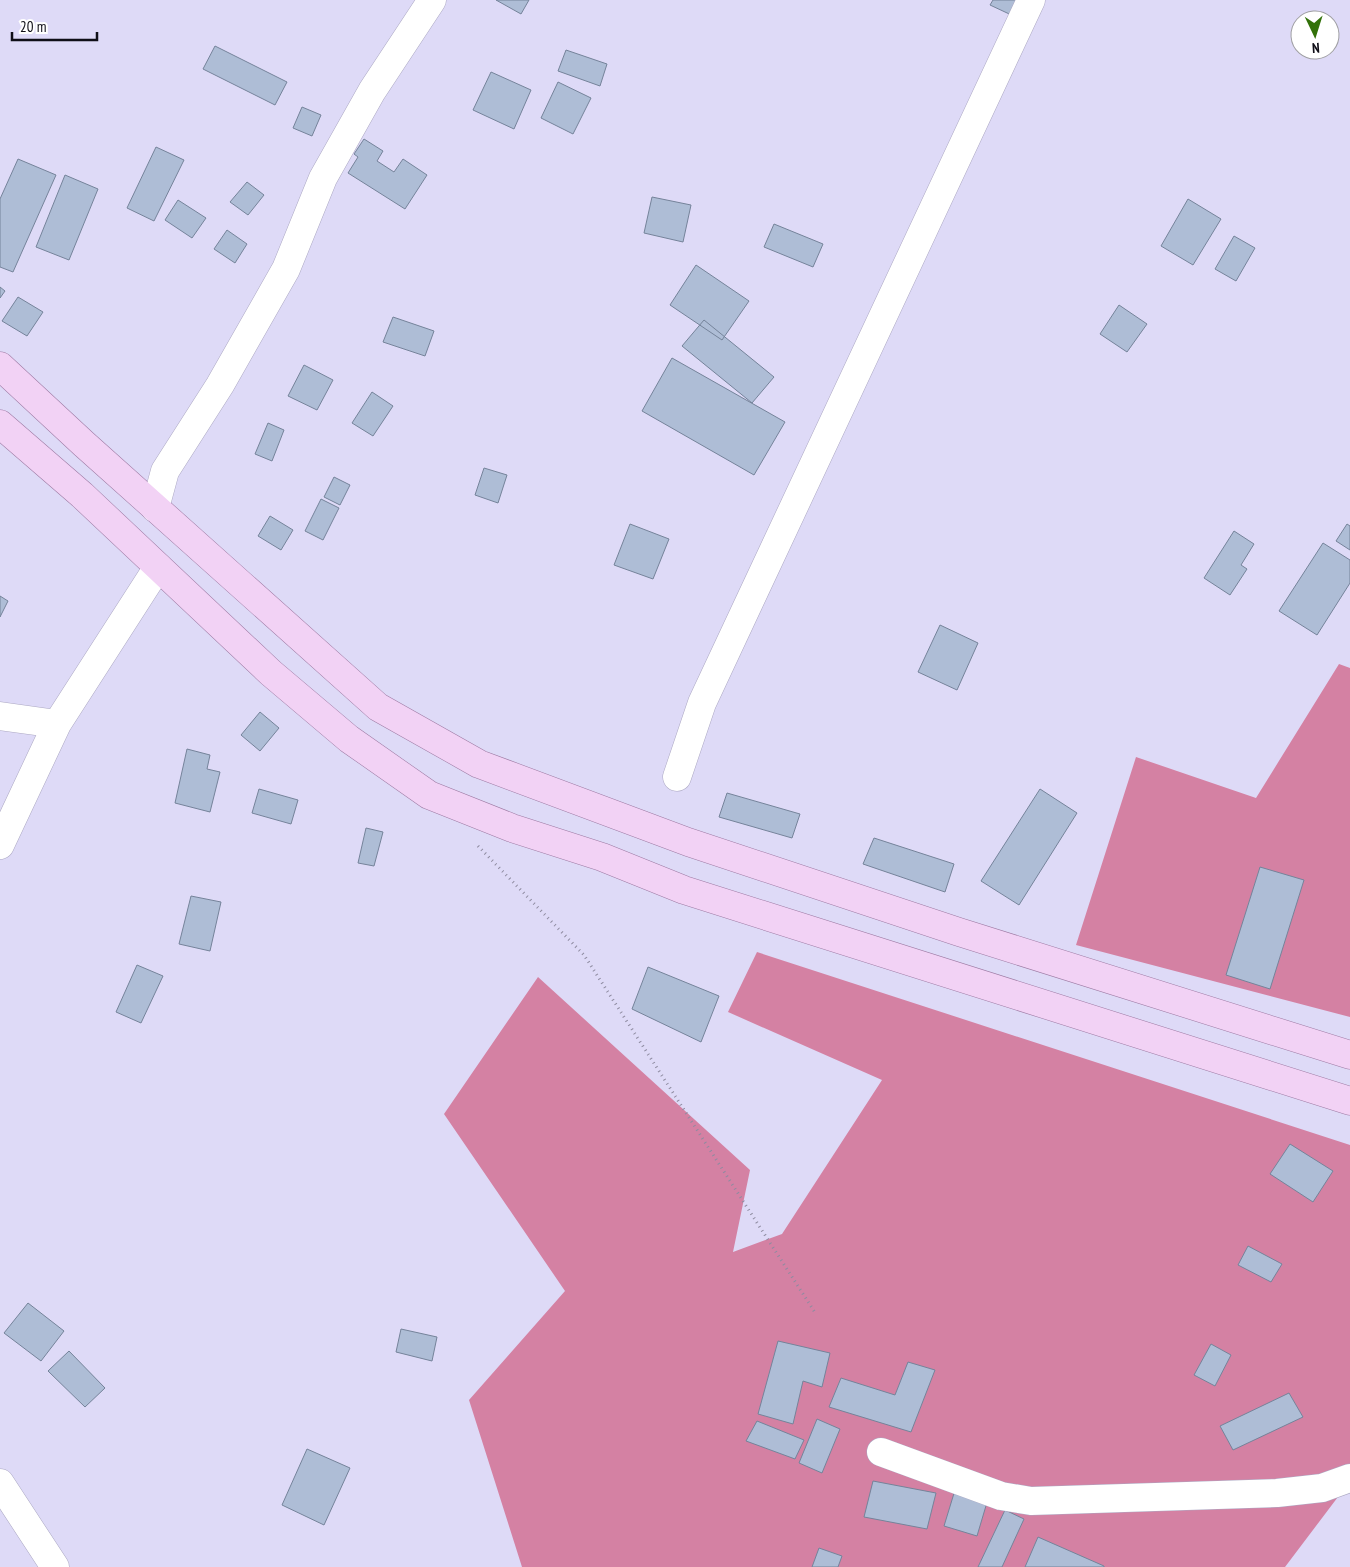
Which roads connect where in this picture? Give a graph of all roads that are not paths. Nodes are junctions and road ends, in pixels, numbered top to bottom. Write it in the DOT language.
graph roads {
  1 [pos="432,0"];
  2 [pos="1031,0"];
  3 [pos="0,366"];
  4 [pos="0,424"];
  5 [pos="155,508"];
  6 [pos="158,567"];
  7 [pos="0,716"];
  8 [pos="57,724"];
  9 [pos="677,777"];
  10 [pos="0,845"];
  11 [pos="1350,1055"];
  12 [pos="1350,1101"];
  13 [pos="880,1452"];
  14 [pos="1350,1478"];
  15 [pos="0,1483"];
  16 [pos="55,1567"];
  1 -- 5 [label="street"];
  2 -- 9 [label="street"];
  3 -- 5 [label="main road"];
  4 -- 6 [label="main road"];
  5 -- 11 [label="main road"];
  6 -- 8 [label="street"];
  6 -- 12 [label="main road"];
  7 -- 8 [label="street"];
  8 -- 10 [label="street"];
  13 -- 14 [label="street"];
  15 -- 16 [label="street"];
}
